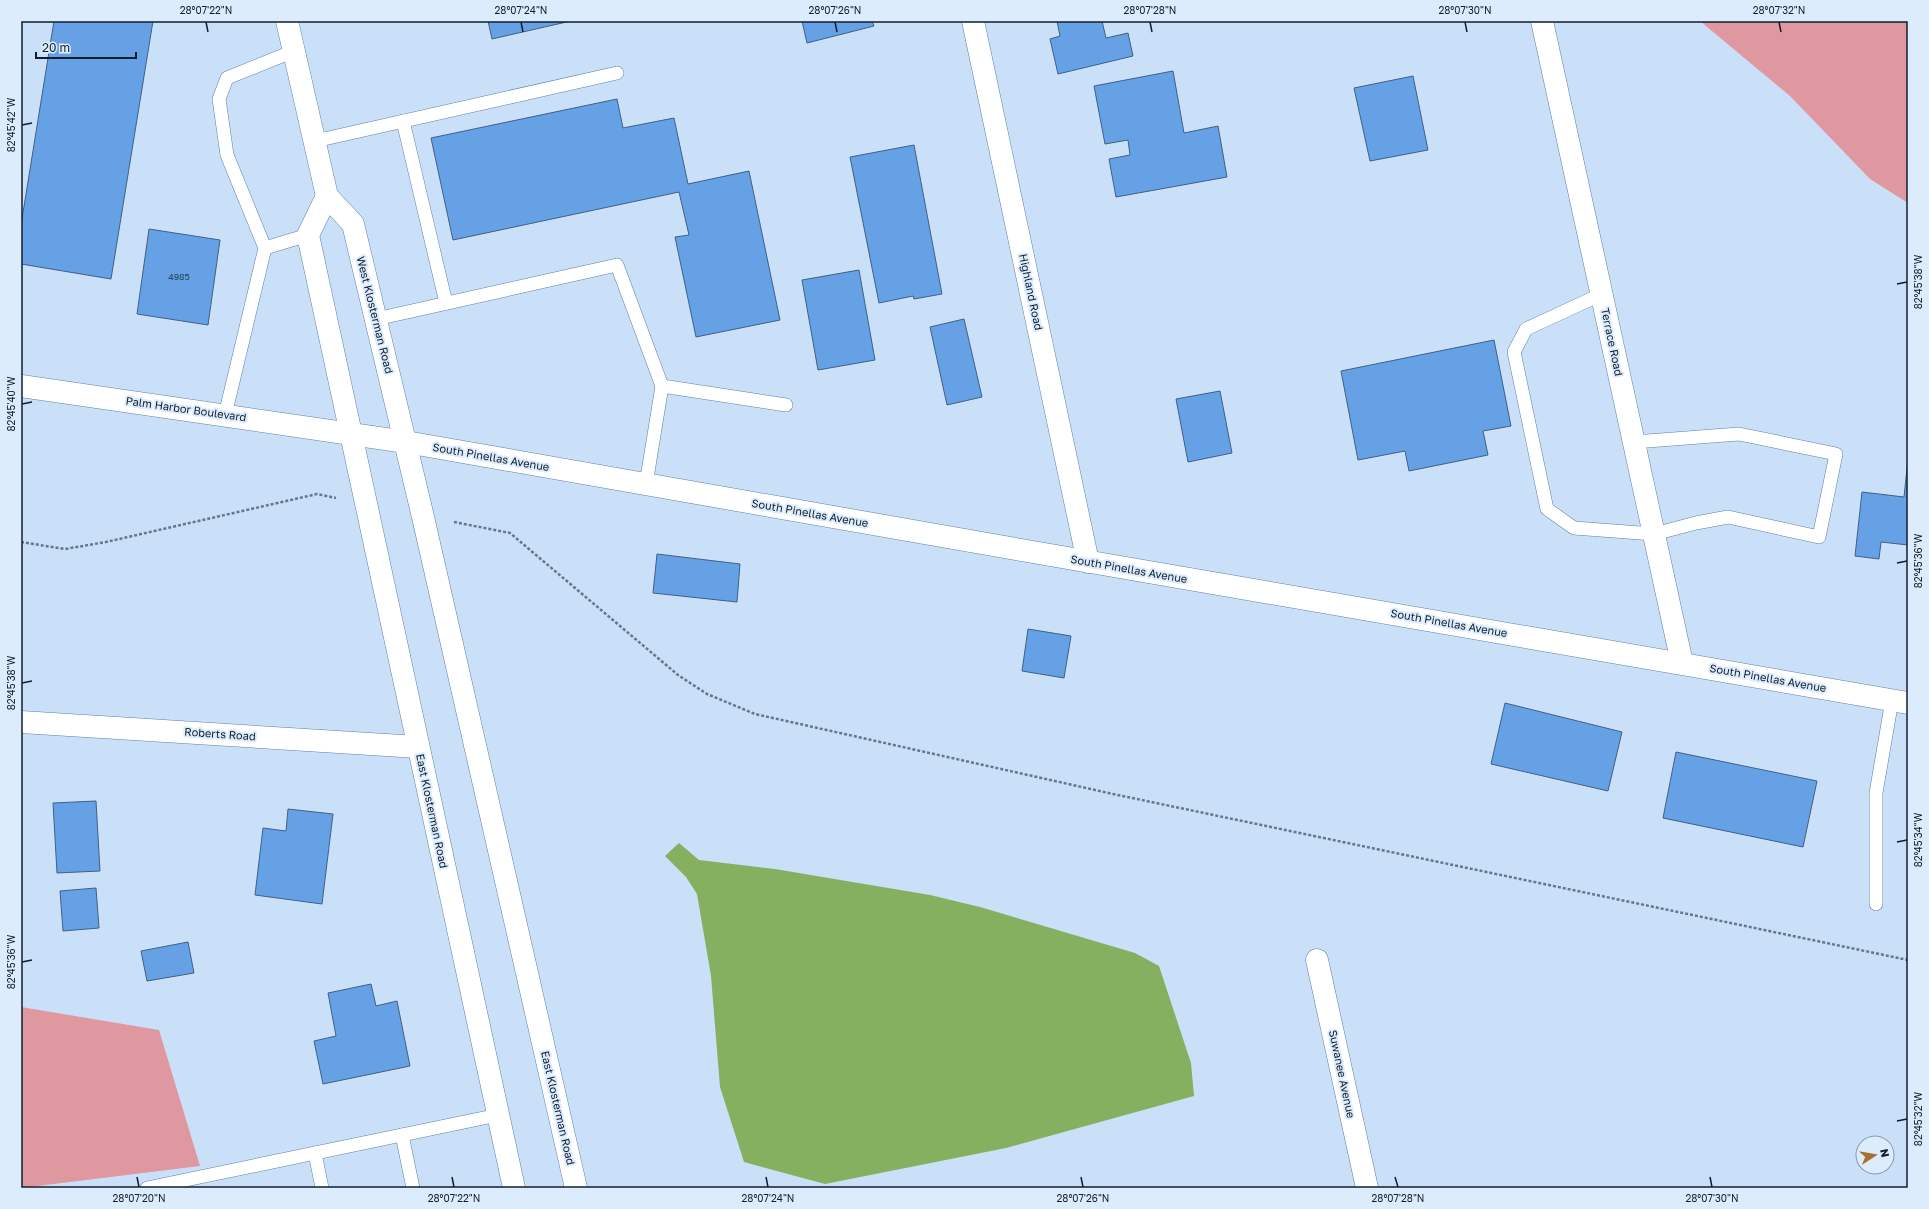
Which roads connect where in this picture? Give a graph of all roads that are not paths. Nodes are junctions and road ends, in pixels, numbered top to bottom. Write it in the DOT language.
graph roads {
  1 [pos="287,21"];
  2 [pos="973,21"];
  3 [pos="1542,21"];
  4 [pos="294,51"];
  5 [pos="617,73"];
  6 [pos="403,121"];
  7 [pos="315,141"];
  8 [pos="327,196"];
  9 [pos="308,235"];
  10 [pos="266,248"];
  11 [pos="1602,294"];
  12 [pos="446,303"];
  13 [pos="376,319"];
  14 [pos="21,386"];
  15 [pos="662,386"];
  16 [pos="786,405"];
  17 [pos="225,415"];
  18 [pos="351,433"];
  19 [pos="406,442"];
  20 [pos="1634,442"];
  21 [pos="646,484"];
  22 [pos="1654,534"];
  23 [pos="1088,562"];
  24 [pos="1682,663"];
  25 [pos="1900,702"];
  26 [pos="21,722"];
  27 [pos="418,747"];
  28 [pos="1876,904"];
  29 [pos="1317,960"];
  30 [pos="498,1115"];
  31 [pos="402,1135"];
  32 [pos="315,1153"];
  33 [pos="147,1188"];
  34 [pos="322,1188"];
  35 [pos="413,1188"];
  36 [pos="514,1188"];
  37 [pos="576,1188"];
  38 [pos="1367,1188"];
  1 -- 4 [label="main road"];
  2 -- 23 [label="main road, Highland Road"];
  3 -- 11 [label="main road, Terrace Road"];
  4 -- 7 [label="main road"];
  4 -- 10 [label="lane"];
  5 -- 6 [label="lane"];
  6 -- 7 [label="lane"];
  6 -- 12 [label="lane"];
  7 -- 8 [label="main road"];
  8 -- 9 [label="main road"];
  8 -- 13 [label="main road, West Klosterman Road"];
  9 -- 10 [label="lane"];
  9 -- 18 [label="main road"];
  10 -- 17 [label="lane"];
  11 -- 20 [label="main road, Terrace Road"];
  11 -- 22 [label="lane"];
  12 -- 13 [label="lane"];
  12 -- 15 [label="lane"];
  13 -- 19 [label="main road, West Klosterman Road"];
  14 -- 17 [label="main road, Palm Harbor Boulevard"];
  15 -- 16 [label="lane"];
  15 -- 21 [label="lane"];
  17 -- 18 [label="main road, Palm Harbor Boulevard"];
  18 -- 19 [label="main road, South Pinellas Avenue"];
  18 -- 27 [label="main road, East Klosterman Road"];
  19 -- 21 [label="main road, South Pinellas Avenue"];
  19 -- 37 [label="main road, East Klosterman Road"];
  20 -- 22 [label="main road, Terrace Road"];
  20 -- 22 [label="lane"];
  21 -- 23 [label="main road, South Pinellas Avenue"];
  22 -- 24 [label="main road, Terrace Road"];
  23 -- 24 [label="main road, South Pinellas Avenue"];
  24 -- 25 [label="main road, South Pinellas Avenue"];
  25 -- 28 [label="lane"];
  26 -- 27 [label="main road, Roberts Road"];
  27 -- 30 [label="main road, East Klosterman Road"];
  29 -- 38 [label="main road, Suwanee Avenue"];
  30 -- 31 [label="lane"];
  30 -- 36 [label="main road, East Klosterman Road"];
  31 -- 32 [label="lane"];
  31 -- 35 [label="lane"];
  32 -- 33 [label="lane"];
  32 -- 34 [label="lane"];
}
